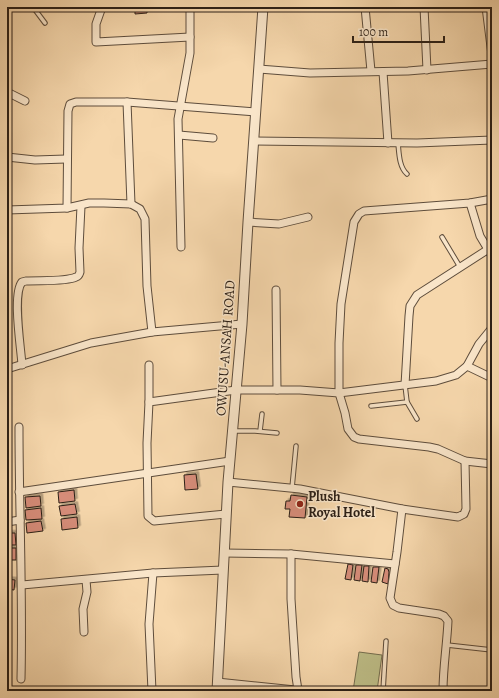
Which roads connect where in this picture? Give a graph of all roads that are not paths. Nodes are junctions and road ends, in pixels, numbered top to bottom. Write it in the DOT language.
graph roads {
  1 [pos="33,7"];
  2 [pos="102,7"];
  3 [pos="190,7"];
  4 [pos="263,7"];
  5 [pos="365,7"];
  6 [pos="424,7"];
  7 [pos="486,7"];
  8 [pos="45,23"];
  9 [pos="190,36"];
  10 [pos="491,38"];
  11 [pos="492,55"];
  12 [pos="492,64"];
  13 [pos="260,69"];
  14 [pos="427,70"];
  15 [pos="371,72"];
  16 [pos="383,72"];
  17 [pos="7,92"];
  18 [pos="25,101"];
  19 [pos="127,102"];
  20 [pos="180,107"];
  21 [pos="256,112"];
  22 [pos="179,135"];
  23 [pos="213,138"];
  24 [pos="492,140"];
  25 [pos="254,141"];
  26 [pos="388,143"];
  27 [pos="398,143"];
  28 [pos="7,157"];
  29 [pos="66,159"];
  30 [pos="407,174"];
  31 [pos="492,199"];
  32 [pos="470,203"];
  33 [pos="131,204"];
  34 [pos="81,206"];
  35 [pos="67,208"];
  36 [pos="7,210"];
  37 [pos="308,217"];
  38 [pos="248,222"];
  39 [pos="442,237"];
  40 [pos="181,247"];
  41 [pos="488,250"];
  42 [pos="492,256"];
  43 [pos="460,268"];
  44 [pos="276,290"];
  45 [pos="242,324"];
  46 [pos="492,328"];
  47 [pos="152,332"];
  48 [pos="22,365"];
  49 [pos="149,365"];
  50 [pos="467,366"];
  51 [pos="7,369"];
  52 [pos="492,378"];
  53 [pos="406,385"];
  54 [pos="236,390"];
  55 [pos="277,390"];
  56 [pos="339,393"];
  57 [pos="150,402"];
  58 [pos="408,402"];
  59 [pos="371,406"];
  60 [pos="262,414"];
  61 [pos="417,419"];
  62 [pos="19,427"];
  63 [pos="233,431"];
  64 [pos="260,431"];
  65 [pos="277,433"];
  66 [pos="296,446"];
  67 [pos="230,461"];
  68 [pos="465,461"];
  69 [pos="492,464"];
  70 [pos="147,473"];
  71 [pos="228,482"];
  72 [pos="292,488"];
  73 [pos="19,492"];
  74 [pos="402,509"];
  75 [pos="226,514"];
  76 [pos="20,520"];
  77 [pos="7,522"];
  78 [pos="224,553"];
  79 [pos="291,554"];
  80 [pos="395,564"];
  81 [pos="223,570"];
  82 [pos="153,573"];
  83 [pos="86,580"];
  84 [pos="22,585"];
  85 [pos="84,632"];
  86 [pos="386,641"];
  87 [pos="447,645"];
  88 [pos="492,650"];
  89 [pos="21,679"];
  90 [pos="217,686"];
  91 [pos="302,690"];
  92 [pos="152,691"];
  93 [pos="383,691"];
  94 [pos="443,691"];
  1 -- 8 [label="lane"];
  2 -- 9 [label="street"];
  3 -- 9 [label="street"];
  4 -- 13 [label="street, OWUSU-ANSAH ROAD"];
  5 -- 15 [label="street"];
  6 -- 14 [label="street"];
  7 -- 10 [label="street"];
  9 -- 20 [label="street"];
  10 -- 11 [label="street"];
  12 -- 14 [label="street"];
  13 -- 15 [label="street"];
  13 -- 21 [label="street, OWUSU-ANSAH ROAD"];
  14 -- 16 [label="street"];
  15 -- 16 [label="street"];
  16 -- 26 [label="street"];
  17 -- 18 [label="street"];
  19 -- 20 [label="street"];
  19 -- 29 [label="street"];
  19 -- 33 [label="street"];
  20 -- 21 [label="street"];
  20 -- 22 [label="street"];
  21 -- 25 [label="street, OWUSU-ANSAH ROAD"];
  22 -- 23 [label="street"];
  22 -- 40 [label="street"];
  24 -- 27 [label="street"];
  25 -- 26 [label="street"];
  25 -- 38 [label="street, OWUSU-ANSAH ROAD"];
  26 -- 27 [label="street"];
  27 -- 30 [label="lane"];
  28 -- 29 [label="street"];
  29 -- 35 [label="street"];
  31 -- 32 [label="street"];
  32 -- 41 [label="street"];
  32 -- 56 [label="street"];
  33 -- 34 [label="street"];
  33 -- 47 [label="street"];
  34 -- 35 [label="street"];
  34 -- 48 [label="street"];
  35 -- 36 [label="street"];
  37 -- 38 [label="street"];
  38 -- 45 [label="street, OWUSU-ANSAH ROAD"];
  39 -- 43 [label="lane"];
  41 -- 42 [label="street"];
  41 -- 43 [label="street"];
  43 -- 53 [label="street"];
  44 -- 55 [label="street"];
  45 -- 47 [label="street"];
  45 -- 54 [label="street, OWUSU-ANSAH ROAD"];
  46 -- 50 [label="street"];
  47 -- 48 [label="street"];
  48 -- 51 [label="street"];
  49 -- 57 [label="street"];
  50 -- 52 [label="street"];
  50 -- 53 [label="street"];
  53 -- 56 [label="street"];
  53 -- 58 [label="lane"];
  54 -- 55 [label="street"];
  54 -- 57 [label="street"];
  54 -- 63 [label="street, OWUSU-ANSAH ROAD"];
  55 -- 56 [label="street"];
  56 -- 68 [label="street"];
  57 -- 70 [label="street"];
  58 -- 59 [label="lane"];
  58 -- 61 [label="lane"];
  60 -- 64 [label="lane"];
  62 -- 73 [label="street"];
  63 -- 64 [label="lane"];
  63 -- 67 [label="street, OWUSU-ANSAH ROAD"];
  64 -- 65 [label="lane"];
  66 -- 72 [label="lane"];
  67 -- 70 [label="street"];
  67 -- 71 [label="street, OWUSU-ANSAH ROAD"];
  68 -- 69 [label="street"];
  68 -- 74 [label="street"];
  70 -- 73 [label="street"];
  70 -- 75 [label="street"];
  71 -- 72 [label="street"];
  71 -- 75 [label="street, OWUSU-ANSAH ROAD"];
  72 -- 74 [label="street"];
  73 -- 76 [label="street"];
  74 -- 80 [label="street"];
  75 -- 78 [label="street, OWUSU-ANSAH ROAD"];
  76 -- 77 [label="street"];
  76 -- 84 [label="street"];
  78 -- 79 [label="street"];
  78 -- 81 [label="street, OWUSU-ANSAH ROAD"];
  79 -- 80 [label="street"];
  79 -- 91 [label="street"];
  80 -- 87 [label="street"];
  81 -- 82 [label="street"];
  81 -- 90 [label="street, OWUSU-ANSAH ROAD"];
  82 -- 83 [label="street"];
  82 -- 92 [label="street"];
  83 -- 84 [label="street"];
  83 -- 85 [label="street"];
  84 -- 89 [label="street"];
  86 -- 93 [label="lane"];
  87 -- 88 [label="lane"];
  87 -- 94 [label="street"];
  90 -- 91 [label="street"];
}
